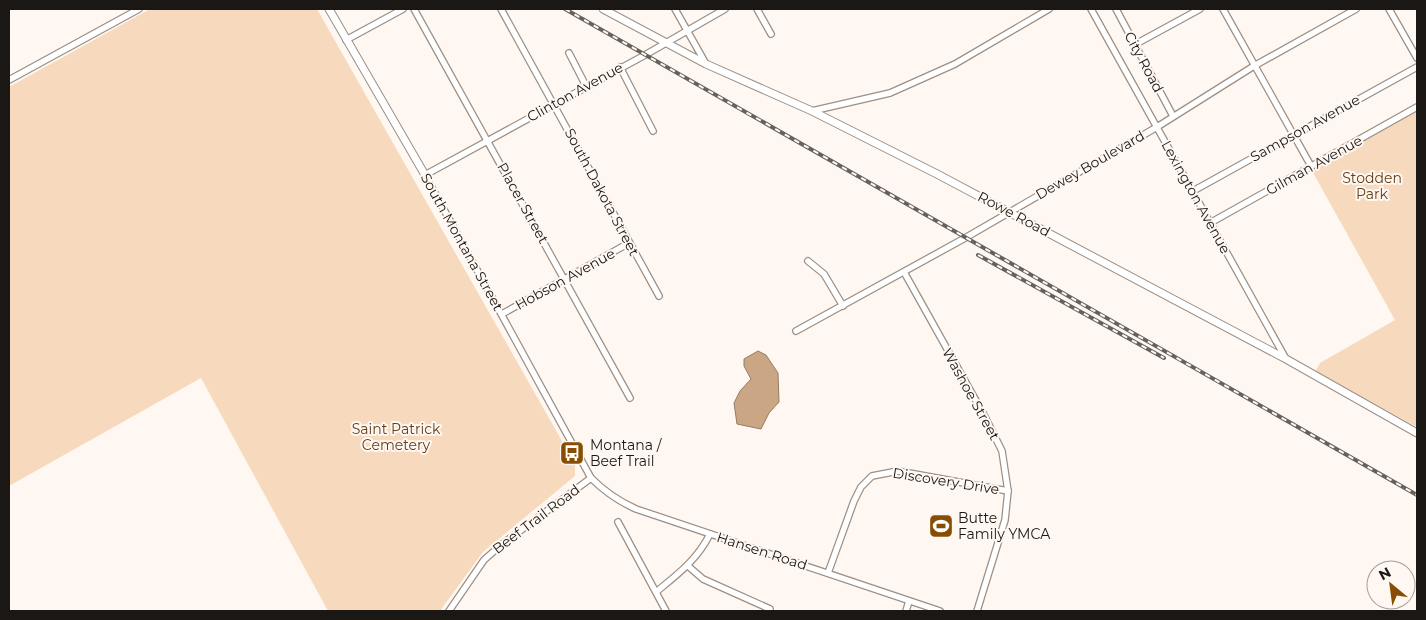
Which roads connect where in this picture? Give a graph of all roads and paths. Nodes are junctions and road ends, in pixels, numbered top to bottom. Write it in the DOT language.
graph roads {
  1 [pos="139,9"];
  2 [pos="328,9"];
  3 [pos="402,9"];
  4 [pos="414,9"];
  5 [pos="501,9"];
  6 [pos="602,9"];
  7 [pos="675,9"];
  8 [pos="726,9"];
  9 [pos="757,9"];
  10 [pos="1049,9"];
  11 [pos="1091,9"];
  12 [pos="1116,9"];
  13 [pos="1200,9"];
  14 [pos="1223,9"];
  15 [pos="1356,9"];
  16 [pos="1389,9"];
  17 [pos="688,31"];
  18 [pos="771,34"];
  19 [pos="346,40"];
  20 [pos="666,44"];
  21 [pos="1134,45"];
  22 [pos="569,53"];
  23 [pos="1417,58"];
  24 [pos="706,64"];
  25 [pos="1254,66"];
  26 [pos="620,67"];
  27 [pos="1417,67"];
  28 [pos="9,80"];
  29 [pos="586,86"];
  30 [pos="555,103"];
  31 [pos="1417,107"];
  32 [pos="812,111"];
  33 [pos="1173,116"];
  34 [pos="1157,127"];
  35 [pos="653,131"];
  36 [pos="1292,134"];
  37 [pos="488,140"];
  38 [pos="1311,166"];
  39 [pos="425,175"];
  40 [pos="1193,191"];
  41 [pos="1009,212"];
  42 [pos="1210,223"];
  43 [pos="629,243"];
  44 [pos="808,261"];
  45 [pos="904,272"];
  46 [pos="566,279"];
  47 [pos="659,296"];
  48 [pos="842,306"];
  49 [pos="502,314"];
  50 [pos="796,331"];
  51 [pos="1286,359"];
  52 [pos="630,398"];
  53 [pos="1417,433"];
  54 [pos="591,478"];
  55 [pos="1008,491"];
  56 [pos="618,522"];
  57 [pos="710,534"];
  58 [pos="688,566"];
  59 [pos="828,573"];
  60 [pos="656,592"];
  61 [pos="909,601"];
  62 [pos="449,611"];
  63 [pos="666,611"];
  64 [pos="770,611"];
  65 [pos="906,611"];
  66 [pos="940,611"];
  67 [pos="977,611"];
  1 -- 28 [label="street"];
  2 -- 19 [label="main road, South Montana Street"];
  3 -- 19 [label="street"];
  4 -- 37 [label="street, Placer Street"];
  5 -- 30 [label="street, South Dakota Street"];
  6 -- 20 [label="main road, Rowe Road"];
  7 -- 17 [label="street"];
  8 -- 17 [label="street, Clinton Avenue"];
  9 -- 18 [label="street"];
  10 -- 32 [label="street"];
  11 -- 34 [label="street, Lexington Avenue"];
  12 -- 21 [label="street, City Road"];
  13 -- 21 [label="street"];
  14 -- 25 [label="street"];
  15 -- 25 [label="street, Dewey Boulevard"];
  16 -- 23 [label="street"];
  17 -- 20 [label="street, Clinton Avenue"];
  17 -- 24 [label="street"];
  19 -- 39 [label="main road, South Montana Street"];
  20 -- 24 [label="main road, Rowe Road"];
  20 -- 26 [label="street, Clinton Avenue"];
  21 -- 33 [label="street, City Road"];
  22 -- 29 [label="street"];
  24 -- 32 [label="main road, Rowe Road"];
  25 -- 33 [label="street, Dewey Boulevard"];
  25 -- 36 [label="street"];
  26 -- 29 [label="street, Clinton Avenue"];
  26 -- 35 [label="street"];
  27 -- 36 [label="street, Sampson Avenue"];
  29 -- 30 [label="street, Clinton Avenue"];
  30 -- 37 [label="street, Clinton Avenue"];
  30 -- 43 [label="street, South Dakota Street"];
  31 -- 38 [label="street, Gilman Avenue"];
  32 -- 41 [label="main road, Rowe Road"];
  33 -- 34 [label="street, Dewey Boulevard"];
  34 -- 40 [label="street, Lexington Avenue"];
  34 -- 41 [label="street, Dewey Boulevard"];
  36 -- 38 [label="street"];
  36 -- 40 [label="street, Sampson Avenue"];
  37 -- 39 [label="street, Clinton Avenue"];
  37 -- 46 [label="street, Placer Street"];
  38 -- 42 [label="street, Gilman Avenue"];
  39 -- 49 [label="street, South Montana Street"];
  40 -- 42 [label="street, Lexington Avenue"];
  41 -- 45 [label="street, Dewey Boulevard"];
  41 -- 51 [label="main road, Rowe Road"];
  42 -- 51 [label="street, Lexington Avenue"];
  43 -- 46 [label="street, Hobson Avenue"];
  43 -- 47 [label="street, South Dakota Street"];
  44 -- 48 [label="street"];
  45 -- 48 [label="street, Dewey Boulevard"];
  45 -- 55 [label="street, Washoe Street"];
  46 -- 49 [label="street, Hobson Avenue"];
  46 -- 52 [label="street, Placer Street"];
  48 -- 50 [label="street, Dewey Boulevard"];
  49 -- 54 [label="street, South Montana Street"];
  51 -- 53 [label="main road, Rowe Road"];
  54 -- 57 [label="street, Hansen Road"];
  54 -- 62 [label="street, Beef Trail Road"];
  55 -- 59 [label="street, Discovery Drive"];
  55 -- 67 [label="street, Washoe Street"];
  56 -- 60 [label="street"];
  57 -- 58 [label="street"];
  57 -- 59 [label="street, Hansen Road"];
  58 -- 60 [label="street"];
  58 -- 64 [label="street"];
  59 -- 61 [label="street, Hansen Road"];
  60 -- 63 [label="street"];
  61 -- 65 [label="street"];
  61 -- 66 [label="street, Hansen Road"];
}
